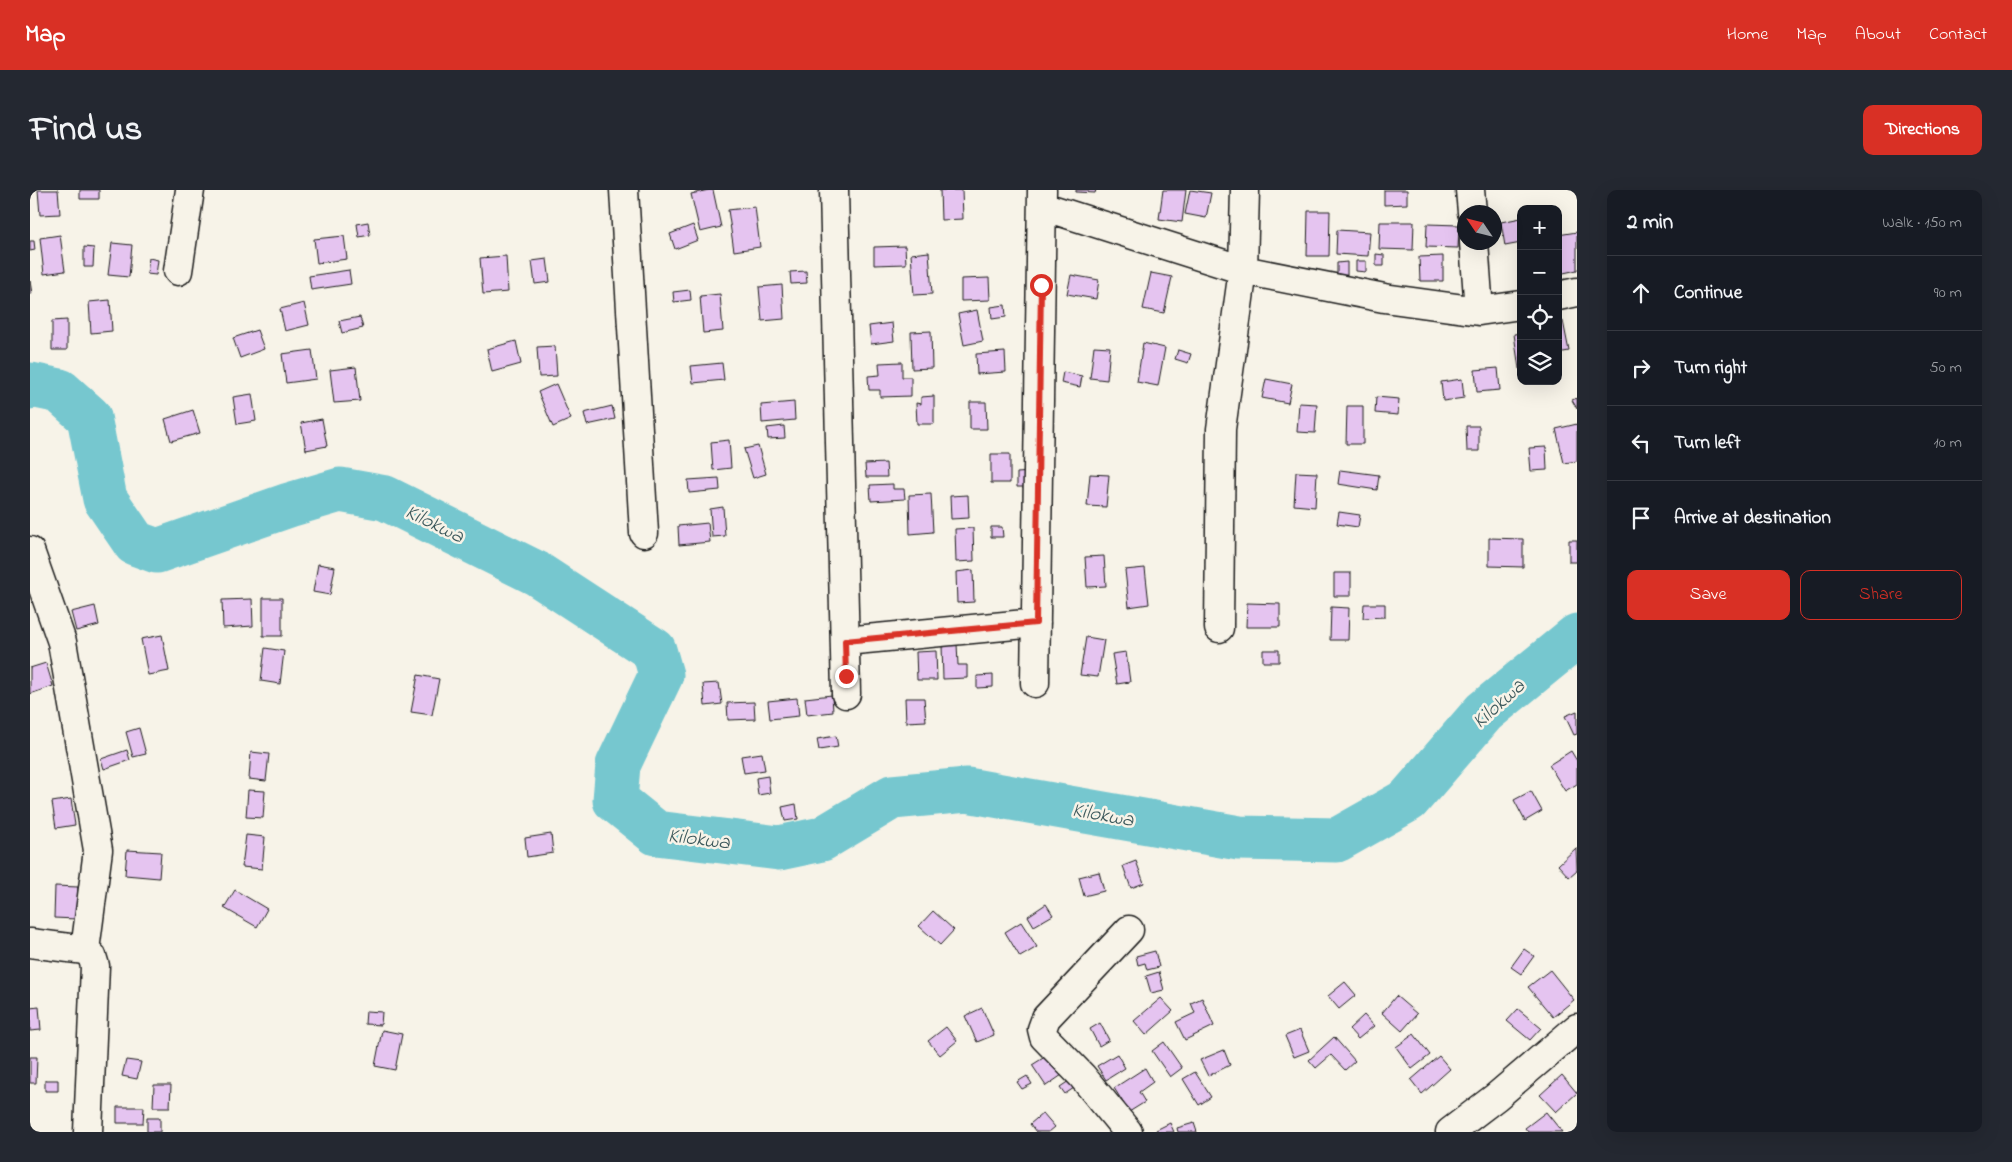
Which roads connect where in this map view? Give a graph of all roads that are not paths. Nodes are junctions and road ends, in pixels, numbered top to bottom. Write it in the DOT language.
graph roads {
  1 [pos="190,190"];
  2 [pos="624,190"];
  3 [pos="834,190"];
  4 [pos="1245,190"];
  5 [pos="1470,190"];
  6 [pos="1042,198"];
  7 [pos="1471,205"];
  8 [pos="1474,250"];
  9 [pos="1243,270"];
  10 [pos="178,272"];
  11 [pos="1577,292"];
  12 [pos="1562,295"];
  13 [pos="1517,306"];
  14 [pos="1478,311"];
  15 [pos="644,533"];
  16 [pos="30,551"];
  17 [pos="1036,623"];
  18 [pos="1219,628"];
  19 [pos="845,641"];
  20 [pos="1034,683"];
  21 [pos="846,694"];
  22 [pos="1129,930"];
  23 [pos="30,943"];
  24 [pos="85,950"];
  25 [pos="1573,1040"];
  26 [pos="88,1132"];
  27 [pos="1128,1132"];
  28 [pos="1450,1132"];
  1 -- 10 [label="street"];
  2 -- 15 [label="street"];
  3 -- 19 [label="street"];
  4 -- 9 [label="street"];
  5 -- 7 [label="street"];
  6 -- 9 [label="street"];
  6 -- 17 [label="street"];
  8 -- 14 [label="street"];
  9 -- 14 [label="street"];
  9 -- 18 [label="street"];
  11 -- 12 [label="street"];
  13 -- 14 [label="street"];
  16 -- 24 [label="street"];
  17 -- 19 [label="street"];
  17 -- 20 [label="street"];
  19 -- 21 [label="street"];
  22 -- 27 [label="street"];
  23 -- 24 [label="street"];
  24 -- 26 [label="street"];
  25 -- 28 [label="street"];
}
